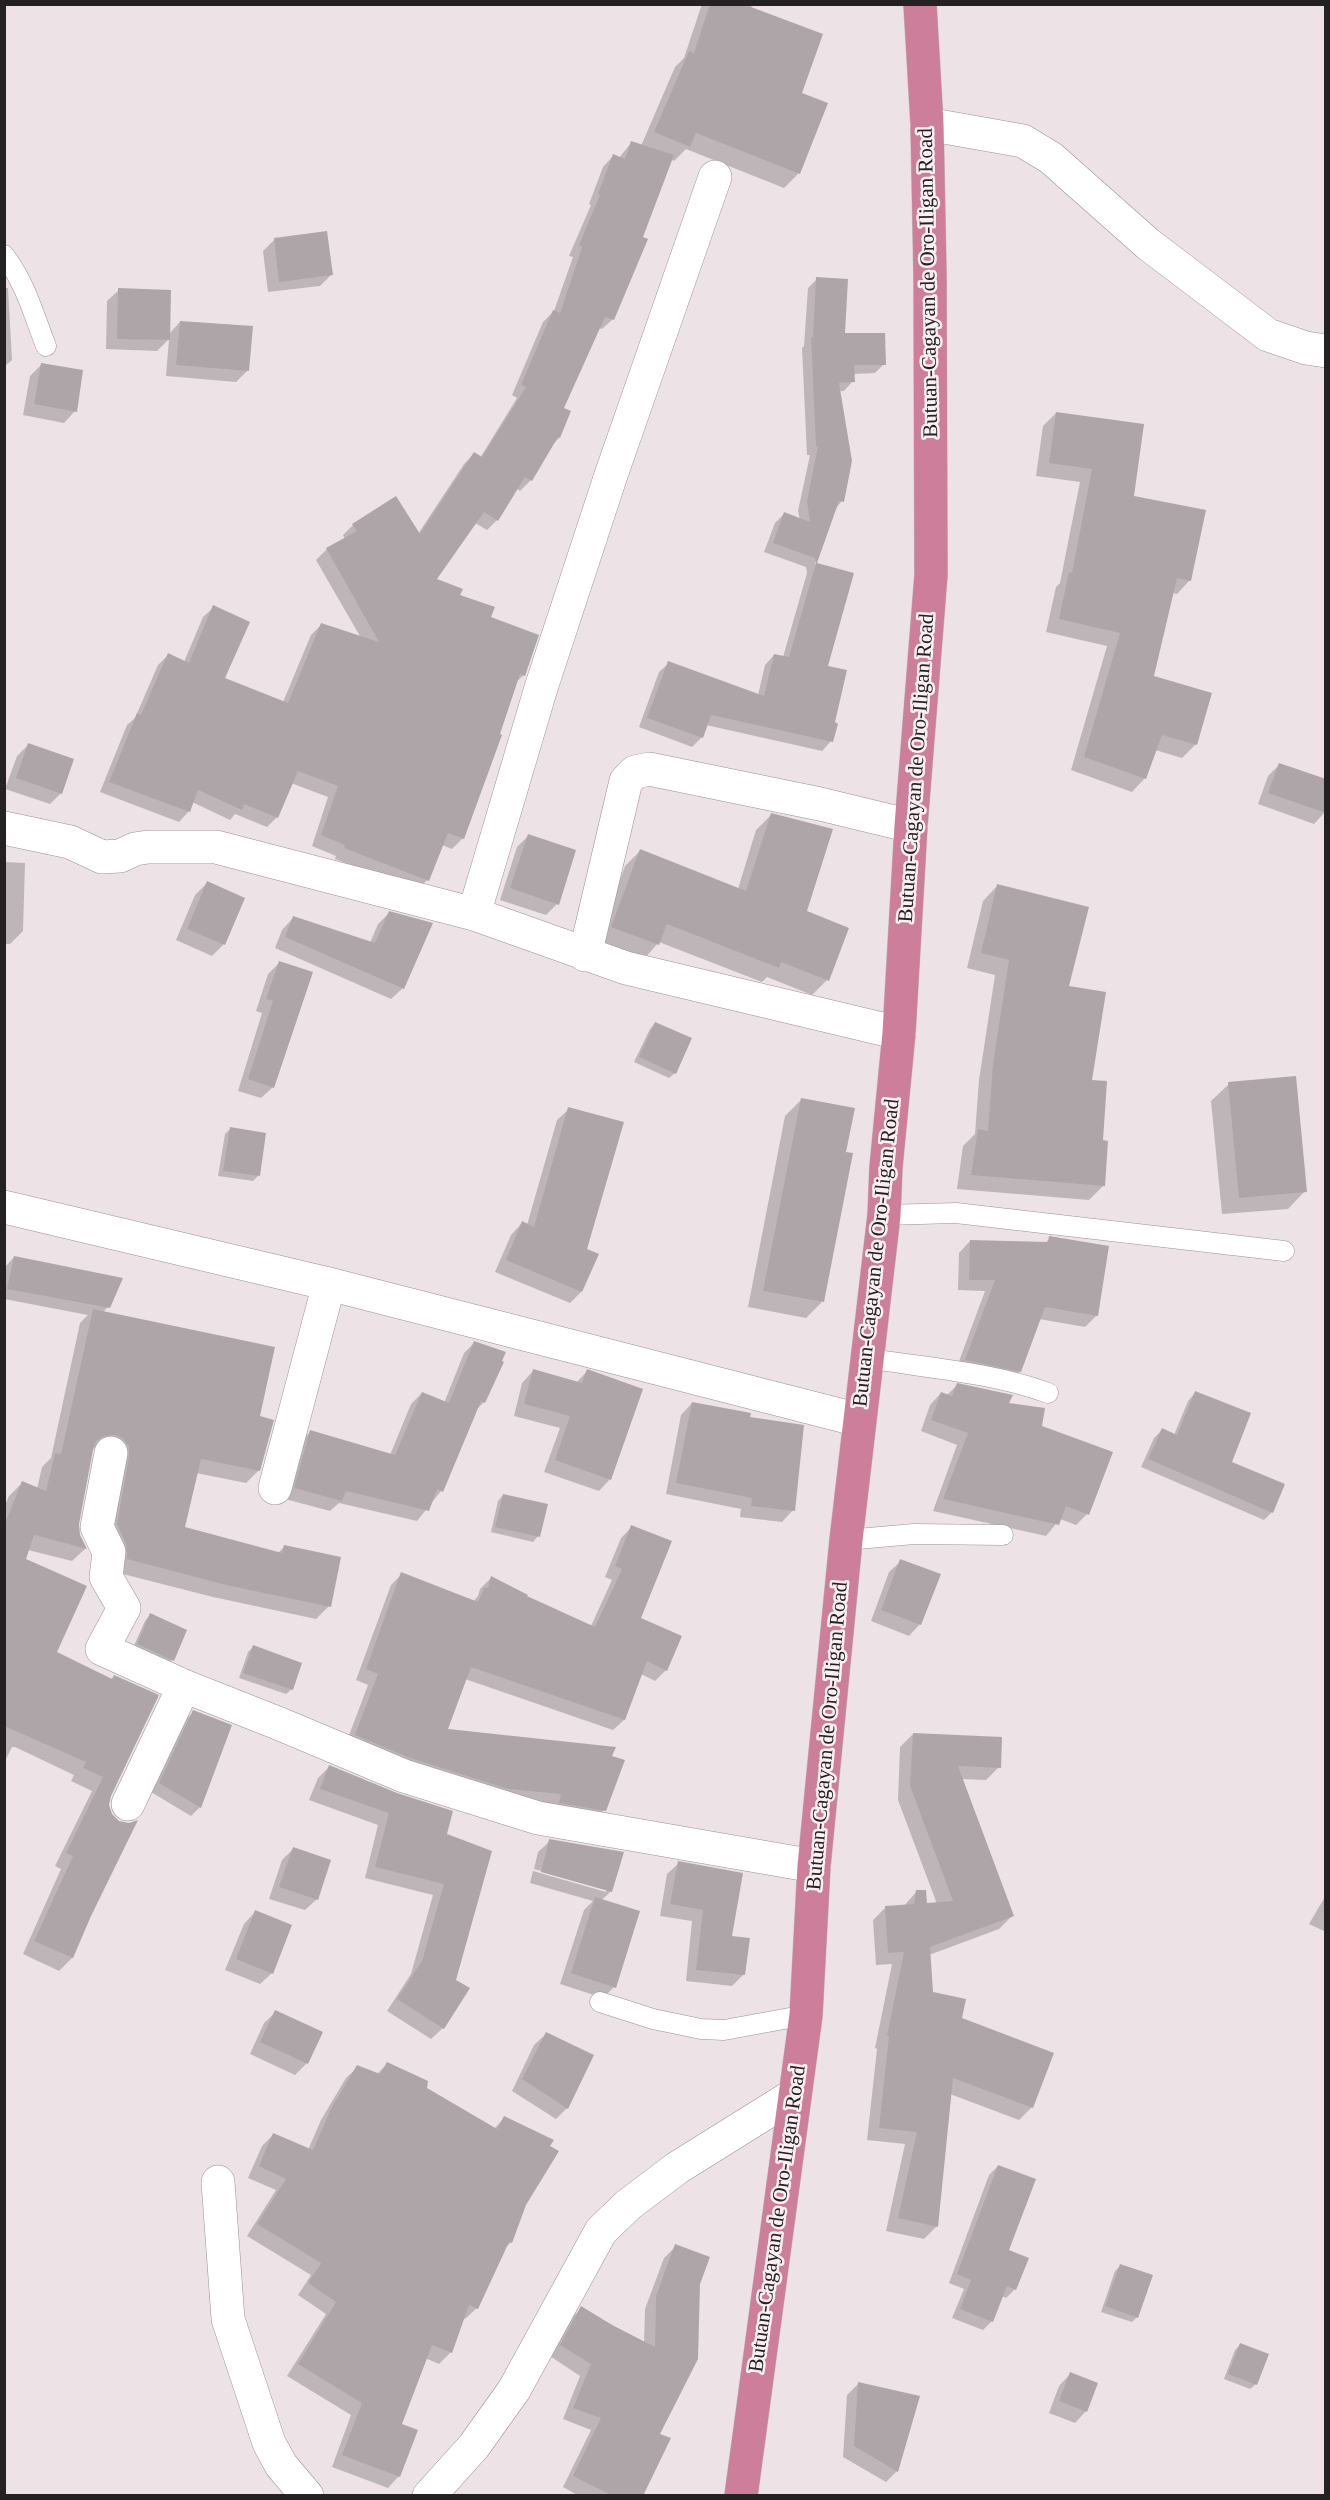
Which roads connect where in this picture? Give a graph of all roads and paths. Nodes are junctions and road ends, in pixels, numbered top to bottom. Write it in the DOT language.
graph roads {
  1 [pos="920,4"];
  2 [pos="927,124"];
  3 [pos="715,177"];
  4 [pos="4,255"];
  5 [pos="46,346"];
  6 [pos="1326,351"];
  7 [pos="911,826"];
  8 [pos="4,828"];
  9 [pos="474,914"];
  10 [pos="585,955"];
  11 [pos="899,1034"];
  12 [pos="4,1207"];
  13 [pos="884,1215"];
  14 [pos="1284,1251"];
  15 [pos="329,1284"];
  16 [pos="866,1358"];
  17 [pos="1048,1393"];
  18 [pos="859,1420"];
  19 [pos="111,1453"];
  20 [pos="275,1488"];
  21 [pos="1003,1535"];
  22 [pos="846,1540"];
  23 [pos="184,1686"];
  24 [pos="128,1804"];
  25 [pos="814,1866"];
  26 [pos="600,2002"];
  27 [pos="806,2015"];
  28 [pos="794,2095"];
  29 [pos="218,2182"];
  30 [pos="307,2496"];
  31 [pos="429,2496"];
  32 [pos="741,2496"];
  1 -- 2 [label="highway, Butuan-Cagayan de Oro-Iligan Road"];
  2 -- 6 [label="street"];
  2 -- 7 [label="highway, Butuan-Cagayan de Oro-Iligan Road"];
  3 -- 9 [label="street"];
  4 -- 5 [label="lane"];
  7 -- 10 [label="street"];
  7 -- 11 [label="highway, Butuan-Cagayan de Oro-Iligan Road"];
  8 -- 9 [label="street"];
  9 -- 10 [label="street"];
  10 -- 11 [label="street"];
  11 -- 13 [label="highway, Butuan-Cagayan de Oro-Iligan Road"];
  12 -- 15 [label="street"];
  13 -- 14 [label="lane"];
  13 -- 16 [label="highway, Butuan-Cagayan de Oro-Iligan Road"];
  15 -- 18 [label="street"];
  15 -- 20 [label="street"];
  16 -- 17 [label="lane"];
  16 -- 18 [label="highway, Butuan-Cagayan de Oro-Iligan Road"];
  18 -- 22 [label="highway, Butuan-Cagayan de Oro-Iligan Road"];
  19 -- 23 [label="street"];
  21 -- 22 [label="lane"];
  22 -- 25 [label="highway, Butuan-Cagayan de Oro-Iligan Road"];
  23 -- 24 [label="street"];
  23 -- 25 [label="street"];
  25 -- 27 [label="highway, Butuan-Cagayan de Oro-Iligan Road"];
  26 -- 27 [label="lane"];
  27 -- 28 [label="highway, Butuan-Cagayan de Oro-Iligan Road"];
  28 -- 31 [label="street"];
  28 -- 32 [label="highway, Butuan-Cagayan de Oro-Iligan Road"];
  29 -- 30 [label="street"];
}
